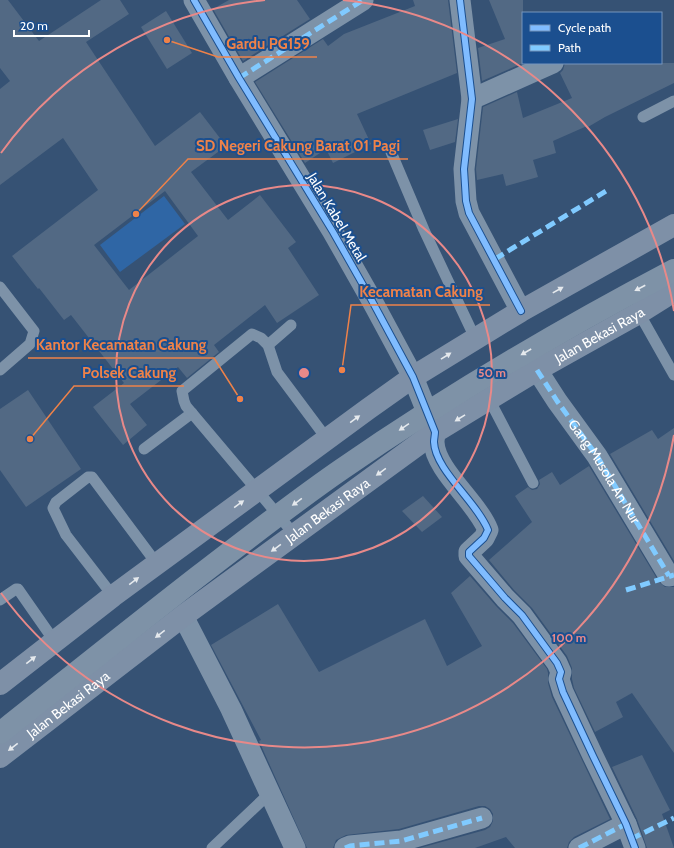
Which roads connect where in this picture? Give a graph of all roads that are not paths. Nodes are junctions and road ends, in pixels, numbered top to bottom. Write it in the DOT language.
graph roads {
  1 [pos="194,0"];
  2 [pos="363,0"];
  3 [pos="460,0"];
  4 [pos="551,64"];
  5 [pos="239,78"];
  6 [pos="472,99"];
  7 [pos="674,101"];
  8 [pos="643,117"];
  9 [pos="391,152"];
  10 [pos="674,225"];
  11 [pos="674,270"];
  12 [pos="0,287"];
  13 [pos="674,291"];
  14 [pos="521,311"];
  15 [pos="639,313"];
  16 [pos="291,325"];
  17 [pos="475,338"];
  18 [pos="268,345"];
  19 [pos="0,370"];
  20 [pos="536,370"];
  21 [pos="674,375"];
  22 [pos="413,377"];
  23 [pos="489,399"];
  24 [pos="192,413"];
  25 [pos="435,432"];
  26 [pos="327,439"];
  27 [pos="144,449"];
  28 [pos="533,483"];
  29 [pos="258,490"];
  30 [pos="294,534"];
  31 [pos="157,564"];
  32 [pos="671,575"];
  33 [pos="113,596"];
  34 [pos="0,600"];
  35 [pos="183,616"];
  36 [pos="55,642"];
  37 [pos="0,684"];
  38 [pos="0,733"];
  39 [pos="0,757"];
  40 [pos="270,794"];
  41 [pos="482,818"];
  42 [pos="626,824"];
  43 [pos="212,848"];
  44 [pos="295,848"];
  45 [pos="345,848"];
  46 [pos="579,848"];
  47 [pos="635,848"];
  1 -- 5 [label="street, Jalan Kabel Metal"];
  2 -- 5 [label="street"];
  3 -- 6 [label="street"];
  4 -- 6 [label="street"];
  5 -- 22 [label="street, Jalan Kabel Metal"];
  6 -- 14 [label="street"];
  7 -- 8 [label="lane"];
  9 -- 17 [label="lane"];
  14 -- 10 [label="highway, one-way"];
  11 -- 38 [label="highway, one-way, bridge"];
  12 -- 19 [label="lane"];
  13 -- 15 [label="highway, Jalan Bekasi Raya"];
  14 -- 17 [label="highway"];
  15 -- 20 [label="highway, Jalan Bekasi Raya"];
  15 -- 21 [label="lane"];
  16 -- 18 [label="lane"];
  22 -- 17 [label="highway, one-way"];
  18 -- 24 [label="lane"];
  18 -- 26 [label="lane"];
  20 -- 23 [label="highway, Jalan Bekasi Raya"];
  20 -- 32 [label="street, Gang Musola An Nur"];
  22 -- 25 [label="street, Jalan Kabel Metal"];
  26 -- 22 [label="highway, one-way"];
  23 -- 25 [label="highway, Jalan Bekasi Raya, one-way"];
  23 -- 28 [label="lane"];
  24 -- 27 [label="lane"];
  24 -- 29 [label="lane"];
  25 -- 30 [label="highway, Jalan Bekasi Raya, one-way"];
  25 -- 42 [label="street, Jalan Kabel Metal"];
  26 -- 29 [label="highway"];
  29 -- 30 [label="lane"];
  31 -- 29 [label="highway, one-way"];
  30 -- 35 [label="highway, Jalan Bekasi Raya, one-way"];
  33 -- 31 [label="highway, one-way"];
  31 -- 33 [label="lane"];
  33 -- 36 [label="highway"];
  34 -- 36 [label="lane"];
  35 -- 39 [label="highway, Jalan Bekasi Raya, one-way"];
  35 -- 40 [label="street"];
  37 -- 36 [label="highway, one-way"];
  40 -- 43 [label="lane"];
  40 -- 44 [label="street"];
  41 -- 45 [label="street"];
  42 -- 46 [label="street"];
  42 -- 47 [label="street"];
}
